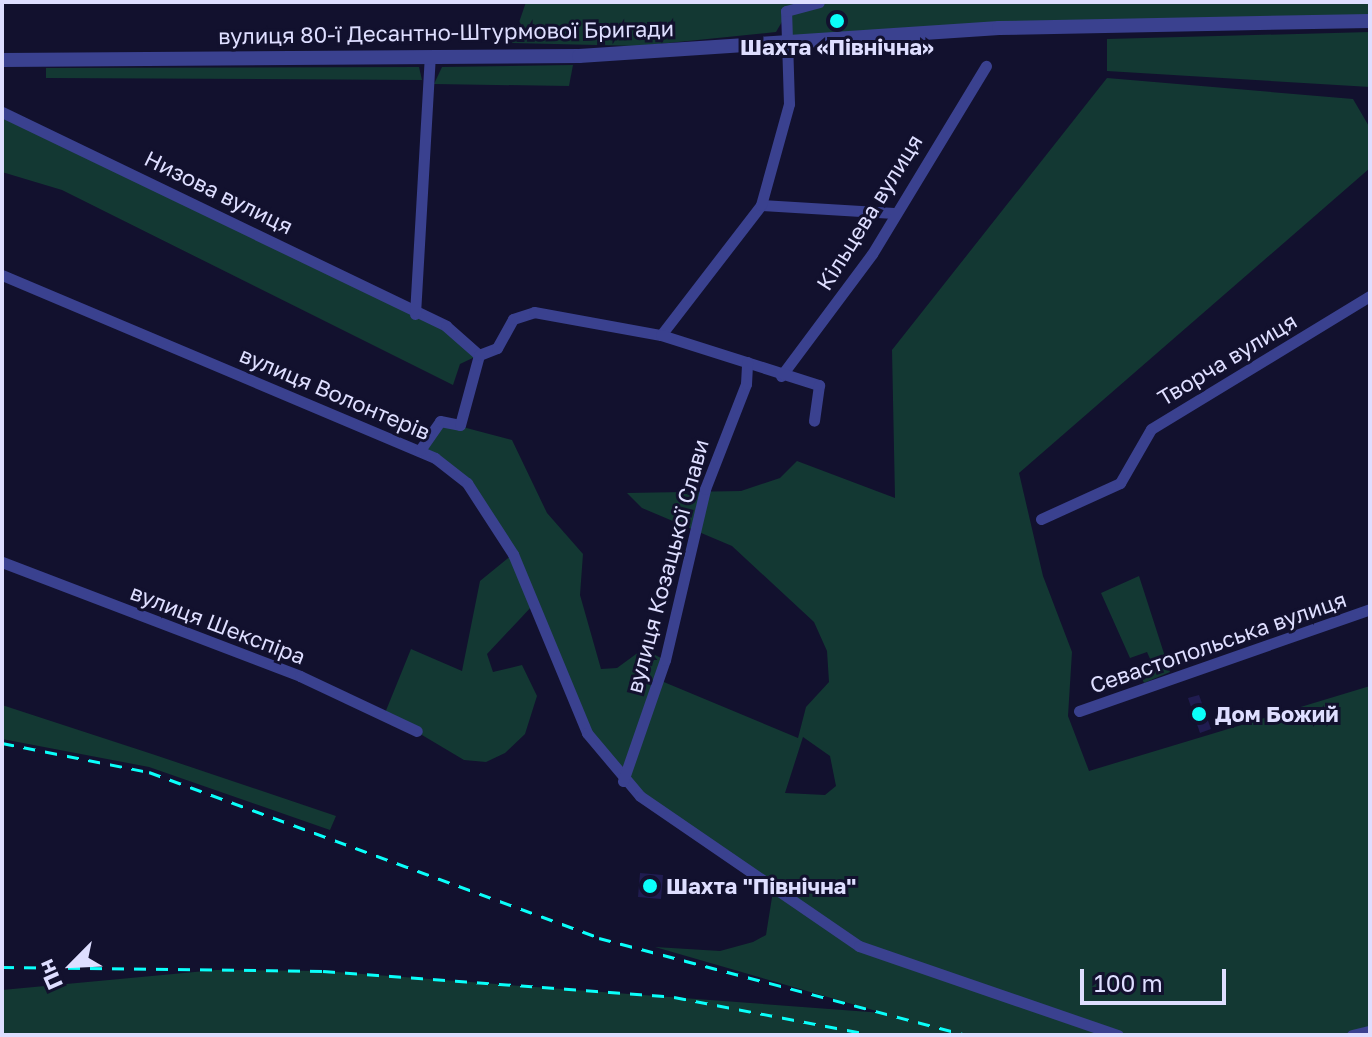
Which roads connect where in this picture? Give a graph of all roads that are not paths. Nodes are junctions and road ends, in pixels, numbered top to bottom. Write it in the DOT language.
graph roads {
  1 [pos="819,2"];
  2 [pos="1370,21"];
  3 [pos="787,44"];
  4 [pos="430,56"];
  5 [pos="2,60"];
  6 [pos="986,66"];
  7 [pos="2,112"];
  8 [pos="761,205"];
  9 [pos="894,213"];
  10 [pos="2,275"];
  11 [pos="1370,296"];
  12 [pos="415,314"];
  13 [pos="661,335"];
  14 [pos="479,355"];
  15 [pos="747,362"];
  16 [pos="781,376"];
  17 [pos="814,421"];
  18 [pos="420,450"];
  19 [pos="1041,519"];
  20 [pos="2,562"];
  21 [pos="1370,609"];
  22 [pos="1079,711"];
  23 [pos="417,731"];
  24 [pos="623,781"];
  25 [pos="1370,1031"];
  26 [pos="1118,1035"];
  27 [pos="1352,1035"];
  1 -- 3 [label="street"];
  2 -- 3 [label="street, вулиця 80-ї Десантно-Штурмової Бригади"];
  3 -- 4 [label="street, вулиця 80-ї Десантно-Штурмової Бригади"];
  3 -- 8 [label="street"];
  4 -- 5 [label="street, вулиця 80-ї Десантно-Штурмової Бригади"];
  4 -- 12 [label="street"];
  6 -- 9 [label="street, Кільцева вулиця"];
  7 -- 12 [label="street, Низова вулиця"];
  8 -- 9 [label="street"];
  8 -- 13 [label="street"];
  9 -- 16 [label="street, Кільцева вулиця"];
  10 -- 18 [label="street, вулиця Волонтерів"];
  11 -- 19 [label="street, Творча вулиця"];
  12 -- 14 [label="street, Низова вулиця"];
  13 -- 14 [label="street"];
  13 -- 15 [label="street"];
  14 -- 18 [label="street"];
  15 -- 16 [label="street"];
  15 -- 24 [label="street, вулиця Козацької Слави"];
  16 -- 17 [label="street"];
  18 -- 24 [label="street, вулиця Волонтерів"];
  20 -- 23 [label="street, вулиця Шекспіра"];
  21 -- 22 [label="street, Севастопольська вулиця"];
  24 -- 26 [label="street, вулиця Волонтерів"];
  25 -- 27 [label="street"];
}
